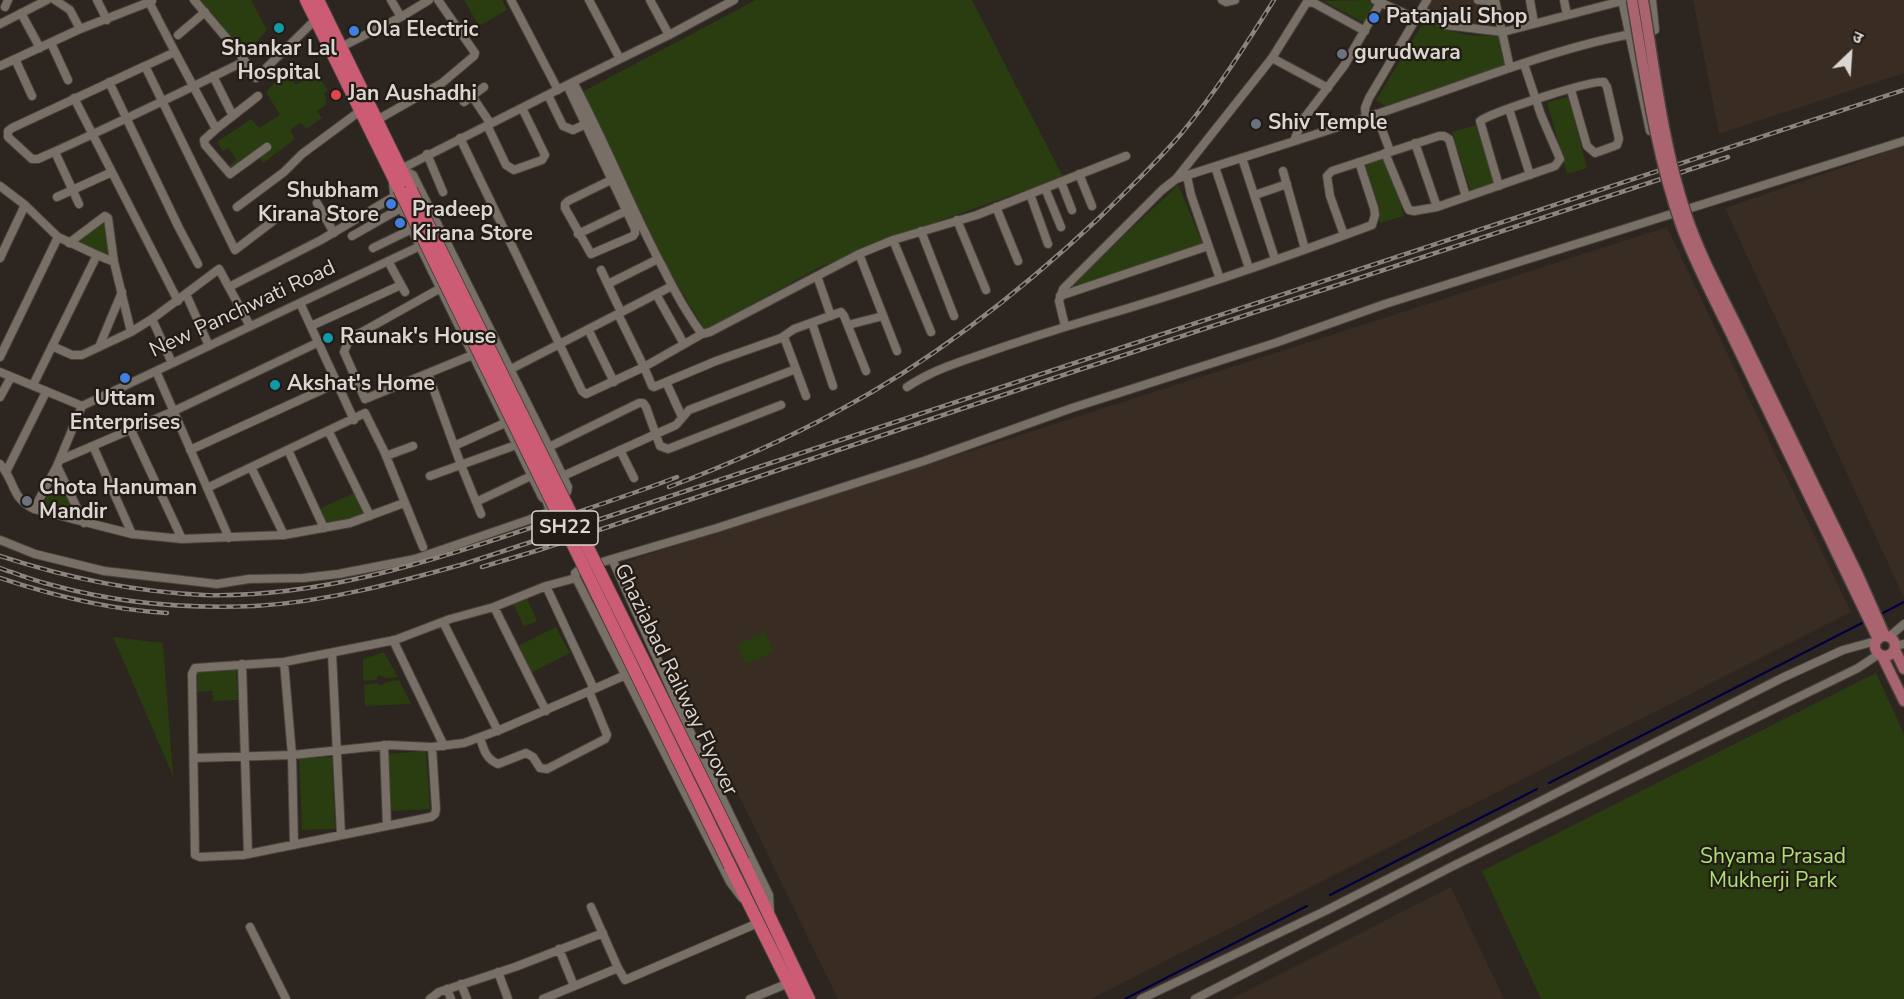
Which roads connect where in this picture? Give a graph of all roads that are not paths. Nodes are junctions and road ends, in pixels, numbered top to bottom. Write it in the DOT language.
graph roads {
  1 [pos="47,0"];
  2 [pos="55,0"];
  3 [pos="97,0"];
  4 [pos="124,0"];
  5 [pos="194,0"];
  6 [pos="306,0"];
  7 [pos="318,0"];
  8 [pos="391,0"];
  9 [pos="429,0"];
  10 [pos="438,0"];
  11 [pos="511,0"];
  12 [pos="589,0"];
  13 [pos="650,0"];
  14 [pos="734,0"];
  15 [pos="1222,0"];
  16 [pos="1235,0"];
  17 [pos="1427,0"];
  18 [pos="1478,0"];
  19 [pos="1530,0"];
  20 [pos="1564,0"];
  21 [pos="1626,0"];
  22 [pos="1643,0"];
  23 [pos="1652,0"];
  24 [pos="150,1"];
  25 [pos="1379,1"];
  26 [pos="1495,1"];
  27 [pos="1595,4"];
  28 [pos="129,10"];
  29 [pos="1422,10"];
  30 [pos="205,12"];
  31 [pos="21,13"];
  32 [pos="1567,15"];
  33 [pos="401,17"];
  34 [pos="316,19"];
  35 [pos="1417,19"];
  36 [pos="107,20"];
  37 [pos="1534,23"];
  38 [pos="0,24"];
  39 [pos="80,29"];
  40 [pos="1365,31"];
  41 [pos="1503,32"];
  42 [pos="1628,34"];
  43 [pos="178,35"];
  44 [pos="669,35"];
  45 [pos="51,43"];
  46 [pos="40,48"];
  47 [pos="337,49"];
  48 [pos="175,52"];
  49 [pos="1272,58"];
  50 [pos="15,59"];
  51 [pos="621,59"];
  52 [pos="245,61"];
  53 [pos="1524,64"];
  54 [pos="0,66"];
  55 [pos="145,66"];
  56 [pos="1510,68"];
  57 [pos="213,76"];
  58 [pos="68,80"];
  59 [pos="110,82"];
  60 [pos="570,84"];
  61 [pos="193,86"];
  62 [pos="484,87"];
  63 [pos="1328,88"];
  64 [pos="558,90"];
  65 [pos="1571,90"];
  66 [pos="548,95"];
  67 [pos="32,96"];
  68 [pos="258,96"];
  69 [pos="472,96"];
  70 [pos="74,98"];
  71 [pos="1537,100"];
  72 [pos="162,102"];
  73 [pos="464,102"];
  74 [pos="522,108"];
  75 [pos="1509,109"];
  76 [pos="360,111"];
  77 [pos="1376,114"];
  78 [pos="232,116"];
  79 [pos="127,118"];
  80 [pos="1366,118"];
  81 [pos="377,120"];
  82 [pos="586,123"];
  83 [pos="488,124"];
  84 [pos="216,129"];
  85 [pos="1650,131"];
  86 [pos="92,135"];
  87 [pos="460,138"];
  88 [pos="1294,141"];
  89 [pos="1904,141"];
  90 [pos="1414,143"];
  91 [pos="267,147"];
  92 [pos="56,152"];
  93 [pos="1388,152"];
  94 [pos="427,154"];
  95 [pos="1126,156"];
  96 [pos="1242,158"];
  97 [pos="1359,162"];
  98 [pos="1215,167"];
  99 [pos="1283,171"];
  100 [pos="112,172"];
  101 [pos="397,172"];
  102 [pos="1079,174"];
  103 [pos="1530,175"];
  104 [pos="1187,176"];
  105 [pos="611,180"];
  106 [pos="1176,180"];
  107 [pos="1061,182"];
  108 [pos="1287,184"];
  109 [pos="0,186"];
  110 [pos="1499,186"];
  111 [pos="1045,188"];
  112 [pos="73,189"];
  113 [pos="402,192"];
  114 [pos="443,192"];
  115 [pos="1030,194"];
  116 [pos="1255,195"];
  117 [pos="57,197"];
  118 [pos="1466,197"];
  119 [pos="317,203"];
  120 [pos="79,204"];
  121 [pos="25,205"];
  122 [pos="1092,206"];
  123 [pos="237,207"];
  124 [pos="996,207"];
  125 [pos="1437,207"];
  126 [pos="401,208"];
  127 [pos="1072,210"];
  128 [pos="626,211"];
  129 [pos="957,220"];
  130 [pos="273,221"];
  131 [pos="1061,227"];
  132 [pos="411,229"];
  133 [pos="921,231"];
  134 [pos="334,233"];
  135 [pos="578,234"];
  136 [pos="1344,235"];
  137 [pos="352,236"];
  138 [pos="58,237"];
  139 [pos="893,240"];
  140 [pos="69,243"];
  141 [pos="1048,244"];
  142 [pos="420,246"];
  143 [pos="1209,246"];
  144 [pos="373,248"];
  145 [pos="1305,249"];
  146 [pos="859,254"];
  147 [pos="97,255"];
  148 [pos="0,258"];
  149 [pos="658,259"];
  150 [pos="1275,259"];
  151 [pos="114,261"];
  152 [pos="388,261"];
  153 [pos="1017,261"];
  154 [pos="198,264"];
  155 [pos="1249,268"];
  156 [pos="601,270"];
  157 [pos="817,276"];
  158 [pos="1220,279"];
  159 [pos="608,284"];
  160 [pos="672,286"];
  161 [pos="229,287"];
  162 [pos="439,290"];
  163 [pos="986,290"];
  164 [pos="122,292"];
  165 [pos="186,294"];
  166 [pos="656,294"];
  167 [pos="1060,296"];
  168 [pos="178,300"];
  169 [pos="300,303"];
  170 [pos="620,313"];
  171 [pos="831,316"];
  172 [pos="883,316"];
  173 [pos="954,316"];
  174 [pos="152,319"];
  175 [pos="812,323"];
  176 [pos="250,326"];
  177 [pos="311,326"];
  178 [pos="848,326"];
  179 [pos="1065,326"];
  180 [pos="588,329"];
  181 [pos="131,332"];
  182 [pos="931,332"];
  183 [pos="702,334"];
  184 [pos="784,337"];
  185 [pos="320,342"];
  186 [pos="559,344"];
  187 [pos="684,344"];
  188 [pos="1741,344"];
  189 [pos="499,345"];
  190 [pos="52,346"];
  191 [pos="209,346"];
  192 [pos="99,347"];
  193 [pos="897,351"];
  194 [pos="472,356"];
  195 [pos="0,357"];
  196 [pos="172,363"];
  197 [pos="644,367"];
  198 [pos="511,369"];
  199 [pos="796,369"];
  200 [pos="156,371"];
  201 [pos="866,371"];
  202 [pos="0,372"];
  203 [pos="428,374"];
  204 [pos="11,377"];
  205 [pos="614,382"];
  206 [pos="666,382"];
  207 [pos="337,383"];
  208 [pos="33,385"];
  209 [pos="833,386"];
  210 [pos="907,387"];
  211 [pos="46,392"];
  212 [pos="806,396"];
  213 [pos="0,397"];
  214 [pos="781,405"];
  215 [pos="82,406"];
  216 [pos="174,411"];
  217 [pos="682,417"];
  218 [pos="354,420"];
  219 [pos="505,423"];
  220 [pos="131,430"];
  221 [pos="329,432"];
  222 [pos="656,434"];
  223 [pos="516,445"];
  224 [pos="93,446"];
  225 [pos="413,446"];
  226 [pos="454,446"];
  227 [pos="549,447"];
  228 [pos="190,450"];
  229 [pos="288,450"];
  230 [pos="620,450"];
  231 [pos="386,456"];
  232 [pos="58,463"];
  233 [pos="0,464"];
  234 [pos="460,465"];
  235 [pos="251,467"];
  236 [pos="6,472"];
  237 [pos="430,476"];
  238 [pos="531,476"];
  239 [pos="564,476"];
  240 [pos="634,478"];
  241 [pos="207,488"];
  242 [pos="546,500"];
  243 [pos="476,502"];
  244 [pos="404,503"];
  245 [pos="34,509"];
  246 [pos="481,514"];
  247 [pos="370,516"];
  248 [pos="84,523"];
  249 [pos="324,528"];
  250 [pos="132,534"];
  251 [pos="284,535"];
  252 [pos="229,538"];
  253 [pos="182,539"];
  254 [pos="0,540"];
  255 [pos="423,547"];
  256 [pos="612,559"];
  257 [pos="576,578"];
  258 [pos="546,586"];
  259 [pos="494,606"];
  260 [pos="443,622"];
  261 [pos="1904,624"];
  262 [pos="393,640"];
  263 [pos="1889,642"];
  264 [pos="332,653"];
  265 [pos="1880,655"];
  266 [pos="658,660"];
  267 [pos="285,662"];
  268 [pos="242,664"];
  269 [pos="1904,669"];
  270 [pos="626,675"];
  271 [pos="592,690"];
  272 [pos="1904,701"];
  273 [pos="546,711"];
  274 [pos="498,731"];
  275 [pos="480,738"];
  276 [pos="384,745"];
  277 [pos="444,746"];
  278 [pos="432,747"];
  279 [pos="338,750"];
  280 [pos="292,755"];
  281 [pos="245,756"];
  282 [pos="195,758"];
  283 [pos="387,826"];
  284 [pos="341,835"];
  285 [pos="294,846"];
  286 [pos="248,854"];
  287 [pos="591,907"];
  288 [pos="756,919"];
  289 [pos="771,919"];
  290 [pos="250,927"];
  291 [pos="603,933"];
  292 [pos="559,950"];
  293 [pos="618,968"];
  294 [pos="498,972"];
  295 [pos="794,981"];
  296 [pos="461,984"];
  297 [pos="574,986"];
  298 [pos="447,989"];
  299 [pos="286,999"];
  300 [pos="430,999"];
  301 [pos="451,999"];
  302 [pos="467,999"];
  303 [pos="508,999"];
  304 [pos="543,999"];
  305 [pos="750,999"];
  306 [pos="796,999"];
  307 [pos="809,999"];
  308 [pos="1141,999"];
  309 [pos="1195,999"];
  1 -- 31 [label="street"];
  2 -- 39 [label="street"];
  3 -- 36 [label="street"];
  4 -- 28 [label="street"];
  5 -- 30 [label="street"];
  6 -- 34 [label="highway, SH22"];
  7 -- 47 [label="highway, SH22"];
  8 -- 33 [label="street"];
  9 -- 33 [label="street"];
  10 -- 81 [label="street"];
  11 -- 64 [label="street"];
  12 -- 51 [label="street"];
  13 -- 44 [label="street"];
  14 -- 44 [label="street"];
  15 -- 16 [label="street"];
  17 -- 29 [label="street"];
  18 -- 26 [label="street"];
  19 -- 37 [label="street"];
  20 -- 32 [label="street"];
  21 -- 27 [label="street"];
  21 -- 42 [label="street"];
  21 -- 188 [label="main road, bridge"];
  22 -- 188 [label="main road, bridge"];
  23 -- 42 [label="street"];
  24 -- 28 [label="street"];
  24 -- 48 [label="street"];
  25 -- 35 [label="street"];
  25 -- 40 [label="street"];
  26 -- 41 [label="street"];
  27 -- 32 [label="street"];
  28 -- 36 [label="street"];
  29 -- 35 [label="street"];
  29 -- 41 [label="street"];
  30 -- 43 [label="street"];
  30 -- 52 [label="street"];
  31 -- 38 [label="street"];
  31 -- 46 [label="street"];
  32 -- 37 [label="street"];
  33 -- 47 [label="street"];
  34 -- 47 [label="highway, SH22"];
  34 -- 52 [label="street"];
  35 -- 80 [label="street"];
  36 -- 39 [label="street"];
  37 -- 41 [label="street"];
  39 -- 45 [label="street"];
  40 -- 49 [label="street"];
  40 -- 63 [label="street"];
  41 -- 56 [label="street"];
  42 -- 53 [label="street"];
  42 -- 85 [label="street"];
  44 -- 51 [label="street"];
  45 -- 46 [label="street"];
  45 -- 58 [label="street"];
  46 -- 50 [label="street"];
  47 -- 76 [label="highway, SH22"];
  47 -- 81 [label="highway, SH22"];
  48 -- 55 [label="street"];
  48 -- 61 [label="street"];
  49 -- 63 [label="street"];
  49 -- 106 [label="street"];
  50 -- 54 [label="street"];
  50 -- 67 [label="street"];
  51 -- 60 [label="street"];
  52 -- 57 [label="street"];
  53 -- 56 [label="street"];
  53 -- 71 [label="street"];
  55 -- 59 [label="street"];
  55 -- 72 [label="street"];
  56 -- 77 [label="street"];
  57 -- 61 [label="street"];
  57 -- 78 [label="street"];
  59 -- 70 [label="street"];
  59 -- 79 [label="street"];
  60 -- 64 [label="street"];
  60 -- 82 [label="street"];
  60 -- 149 [label="street"];
  61 -- 72 [label="street"];
  61 -- 84 [label="street"];
  62 -- 69 [label="street"];
  63 -- 88 [label="street"];
  64 -- 66 [label="street"];
  65 -- 65 [label="street"];
  65 -- 71 [label="street"];
  66 -- 74 [label="street"];
  66 -- 82 [label="street"];
  68 -- 78 [label="street"];
  69 -- 73 [label="street"];
  69 -- 83 [label="street"];
  70 -- 86 [label="street"];
  70 -- 92 [label="street"];
  71 -- 75 [label="street"];
  71 -- 103 [label="street"];
  72 -- 79 [label="street"];
  72 -- 130 [label="street"];
  74 -- 83 [label="street"];
  74 -- 83 [label="street"];
  75 -- 103 [label="street"];
  75 -- 110 [label="street"];
  76 -- 101 [label="highway, SH22"];
  76 -- 123 [label="street"];
  77 -- 80 [label="street"];
  77 -- 93 [label="street"];
  78 -- 84 [label="street"];
  79 -- 86 [label="street"];
  79 -- 154 [label="street"];
  80 -- 88 [label="street"];
  81 -- 101 [label="highway, SH22"];
  82 -- 105 [label="street"];
  83 -- 87 [label="street"];
  84 -- 91 [label="street"];
  86 -- 92 [label="street"];
  86 -- 100 [label="street"];
  87 -- 94 [label="street"];
  87 -- 186 [label="street"];
  88 -- 96 [label="street"];
  89 -- 256 [label="street"];
  90 -- 93 [label="street"];
  90 -- 118 [label="street"];
  90 -- 125 [label="street"];
  92 -- 112 [label="street"];
  93 -- 97 [label="street"];
  93 -- 125 [label="street"];
  94 -- 101 [label="street"];
  94 -- 114 [label="street"];
  95 -- 102 [label="street"];
  96 -- 98 [label="street"];
  96 -- 116 [label="street"];
  97 -- 136 [label="street"];
  97 -- 136 [label="street"];
  98 -- 104 [label="street"];
  98 -- 155 [label="street"];
  99 -- 108 [label="street"];
  100 -- 112 [label="street"];
  100 -- 168 [label="street"];
  101 -- 113 [label="highway, Ghaziabad Railway Flyover / SH22"];
  101 -- 189 [label="street"];
  102 -- 107 [label="street"];
  102 -- 122 [label="street"];
  103 -- 110 [label="street"];
  104 -- 106 [label="street"];
  104 -- 143 [label="street"];
  105 -- 128 [label="street"];
  105 -- 135 [label="street"];
  106 -- 167 [label="street"];
  107 -- 111 [label="street"];
  107 -- 127 [label="street"];
  108 -- 116 [label="street"];
  108 -- 145 [label="street"];
  109 -- 121 [label="street"];
  110 -- 118 [label="street"];
  111 -- 115 [label="street"];
  111 -- 131 [label="street"];
  112 -- 117 [label="street"];
  112 -- 120 [label="street"];
  113 -- 126 [label="street"];
  113 -- 134 [label="street"];
  113 -- 288 [label="highway, Ghaziabad Railway Flyover / SH22, bridge"];
  113 -- 289 [label="highway, Ghaziabad Railway Flyover / SH22, bridge"];
  115 -- 124 [label="street"];
  115 -- 141 [label="street"];
  116 -- 150 [label="street"];
  118 -- 125 [label="street"];
  119 -- 134 [label="street"];
  121 -- 138 [label="street"];
  121 -- 148 [label="street"];
  124 -- 129 [label="street"];
  124 -- 153 [label="street"];
  126 -- 132 [label="street"];
  126 -- 137 [label="street"];
  128 -- 135 [label="street"];
  128 -- 135 [label="street"];
  129 -- 133 [label="street"];
  129 -- 163 [label="street"];
  132 -- 142 [label="street"];
  132 -- 144 [label="street"];
  133 -- 139 [label="street"];
  133 -- 173 [label="street"];
  134 -- 161 [label="street"];
  136 -- 145 [label="street"];
  138 -- 140 [label="street"];
  138 -- 195 [label="street"];
  139 -- 146 [label="street"];
  139 -- 182 [label="street"];
  140 -- 147 [label="street"];
  140 -- 151 [label="street"];
  142 -- 152 [label="street, New Panchwati Road"];
  142 -- 162 [label="street"];
  143 -- 158 [label="street"];
  143 -- 167 [label="street"];
  145 -- 150 [label="street"];
  146 -- 157 [label="street"];
  146 -- 172 [label="street"];
  147 -- 151 [label="street"];
  147 -- 190 [label="street"];
  149 -- 159 [label="street"];
  149 -- 160 [label="street"];
  150 -- 155 [label="street"];
  151 -- 164 [label="street"];
  152 -- 169 [label="street, New Panchwati Road"];
  152 -- 177 [label="street"];
  155 -- 158 [label="street"];
  156 -- 159 [label="street"];
  157 -- 171 [label="street"];
  157 -- 183 [label="street"];
  158 -- 179 [label="street"];
  159 -- 170 [label="street"];
  160 -- 166 [label="street"];
  160 -- 183 [label="street"];
  161 -- 165 [label="street"];
  161 -- 176 [label="street"];
  162 -- 194 [label="street"];
  162 -- 203 [label="street"];
  164 -- 181 [label="street"];
  164 -- 192 [label="street"];
  165 -- 168 [label="street"];
  165 -- 191 [label="street"];
  166 -- 170 [label="street"];
  166 -- 187 [label="street"];
  167 -- 179 [label="street"];
  168 -- 174 [label="street"];
  169 -- 176 [label="street, New Panchwati Road"];
  169 -- 177 [label="street"];
  170 -- 180 [label="street"];
  170 -- 197 [label="street"];
  171 -- 175 [label="street"];
  171 -- 178 [label="street"];
  172 -- 178 [label="street"];
  172 -- 193 [label="street"];
  174 -- 181 [label="street"];
  174 -- 196 [label="street"];
  175 -- 184 [label="street"];
  175 -- 209 [label="street"];
  176 -- 191 [label="street, New Panchwati Road"];
  177 -- 185 [label="street"];
  178 -- 201 [label="street"];
  179 -- 210 [label="street"];
  180 -- 186 [label="street"];
  180 -- 205 [label="street"];
  181 -- 192 [label="street"];
  183 -- 187 [label="street"];
  184 -- 199 [label="street"];
  184 -- 206 [label="street"];
  185 -- 207 [label="street"];
  185 -- 216 [label="street"];
  186 -- 198 [label="street"];
  186 -- 205 [label="street"];
  187 -- 197 [label="street"];
  188 -- 263 [label="main road"];
  189 -- 194 [label="street"];
  189 -- 198 [label="street"];
  190 -- 192 [label="street"];
  190 -- 208 [label="street"];
  191 -- 196 [label="street, New Panchwati Road"];
  194 -- 203 [label="street"];
  194 -- 219 [label="street"];
  196 -- 200 [label="street, New Panchwati Road"];
  197 -- 205 [label="street"];
  197 -- 206 [label="street"];
  198 -- 227 [label="street"];
  199 -- 212 [label="street"];
  199 -- 217 [label="street"];
  200 -- 215 [label="street, New Panchwati Road"];
  200 -- 216 [label="street"];
  202 -- 204 [label="street"];
  203 -- 226 [label="street"];
  204 -- 208 [label="street"];
  204 -- 213 [label="street"];
  206 -- 217 [label="street"];
  207 -- 218 [label="street"];
  207 -- 228 [label="street"];
  208 -- 211 [label="street"];
  211 -- 215 [label="street"];
  211 -- 236 [label="street"];
  214 -- 222 [label="street"];
  215 -- 232 [label="street"];
  216 -- 220 [label="street"];
  216 -- 228 [label="street"];
  217 -- 222 [label="street"];
  218 -- 221 [label="street"];
  218 -- 231 [label="street"];
  219 -- 223 [label="street"];
  219 -- 226 [label="street"];
  220 -- 224 [label="street"];
  220 -- 253 [label="street"];
  221 -- 229 [label="street"];
  221 -- 247 [label="street"];
  222 -- 227 [label="street"];
  222 -- 230 [label="street"];
  223 -- 234 [label="street"];
  223 -- 238 [label="street"];
  224 -- 232 [label="street"];
  224 -- 250 [label="street"];
  225 -- 231 [label="street"];
  226 -- 234 [label="street"];
  227 -- 239 [label="street"];
  228 -- 241 [label="street"];
  229 -- 235 [label="street"];
  229 -- 249 [label="street"];
  230 -- 239 [label="street"];
  230 -- 240 [label="street"];
  231 -- 244 [label="street"];
  232 -- 245 [label="street"];
  232 -- 248 [label="street"];
  233 -- 236 [label="street"];
  234 -- 237 [label="street"];
  234 -- 243 [label="street"];
  235 -- 241 [label="street"];
  235 -- 251 [label="street"];
  236 -- 245 [label="street"];
  238 -- 242 [label="street"];
  238 -- 243 [label="street"];
  239 -- 242 [label="street"];
  241 -- 252 [label="street"];
  242 -- 254 [label="street"];
  243 -- 246 [label="street"];
  244 -- 247 [label="street"];
  244 -- 255 [label="street"];
  245 -- 248 [label="street"];
  247 -- 249 [label="street"];
  248 -- 250 [label="street"];
  249 -- 251 [label="street"];
  250 -- 253 [label="street"];
  251 -- 252 [label="street"];
  252 -- 253 [label="street"];
  256 -- 257 [label="street"];
  256 -- 266 [label="street"];
  257 -- 258 [label="street"];
  257 -- 270 [label="street"];
  258 -- 259 [label="street"];
  258 -- 271 [label="street"];
  259 -- 260 [label="street"];
  259 -- 273 [label="street"];
  260 -- 262 [label="street"];
  260 -- 274 [label="street"];
  261 -- 263 [label="street"];
  262 -- 264 [label="street"];
  262 -- 277 [label="street"];
  263 -- 265 [label="main road"];
  263 -- 265 [label="main road"];
  263 -- 269 [label="main road"];
  263 -- 308 [label="street"];
  264 -- 267 [label="street"];
  264 -- 279 [label="street"];
  265 -- 272 [label="main road"];
  265 -- 309 [label="street"];
  266 -- 270 [label="street"];
  266 -- 289 [label="street"];
  267 -- 268 [label="street"];
  267 -- 280 [label="street"];
  268 -- 281 [label="street"];
  268 -- 282 [label="street"];
  270 -- 271 [label="street"];
  270 -- 288 [label="street"];
  271 -- 273 [label="street"];
  271 -- 275 [label="street"];
  273 -- 274 [label="street"];
  274 -- 275 [label="street"];
  275 -- 277 [label="street"];
  276 -- 278 [label="street"];
  276 -- 279 [label="street"];
  276 -- 283 [label="street"];
  277 -- 278 [label="street"];
  278 -- 283 [label="street"];
  279 -- 280 [label="street"];
  279 -- 284 [label="street"];
  280 -- 281 [label="street"];
  280 -- 285 [label="street"];
  281 -- 282 [label="street"];
  281 -- 286 [label="street"];
  282 -- 286 [label="street"];
  283 -- 284 [label="street"];
  284 -- 285 [label="street"];
  285 -- 286 [label="street"];
  287 -- 291 [label="street"];
  288 -- 293 [label="street"];
  288 -- 295 [label="highway, SH22"];
  289 -- 295 [label="highway, SH22"];
  290 -- 299 [label="street"];
  291 -- 292 [label="street"];
  291 -- 293 [label="street"];
  292 -- 294 [label="street"];
  292 -- 297 [label="street"];
  293 -- 297 [label="street"];
  294 -- 296 [label="street"];
  294 -- 303 [label="street"];
  295 -- 305 [label="street"];
  295 -- 306 [label="highway, SH22"];
  295 -- 307 [label="highway, SH22"];
  296 -- 298 [label="street"];
  296 -- 302 [label="street"];
  297 -- 304 [label="street"];
  298 -- 300 [label="street"];
  298 -- 301 [label="street"];
}
